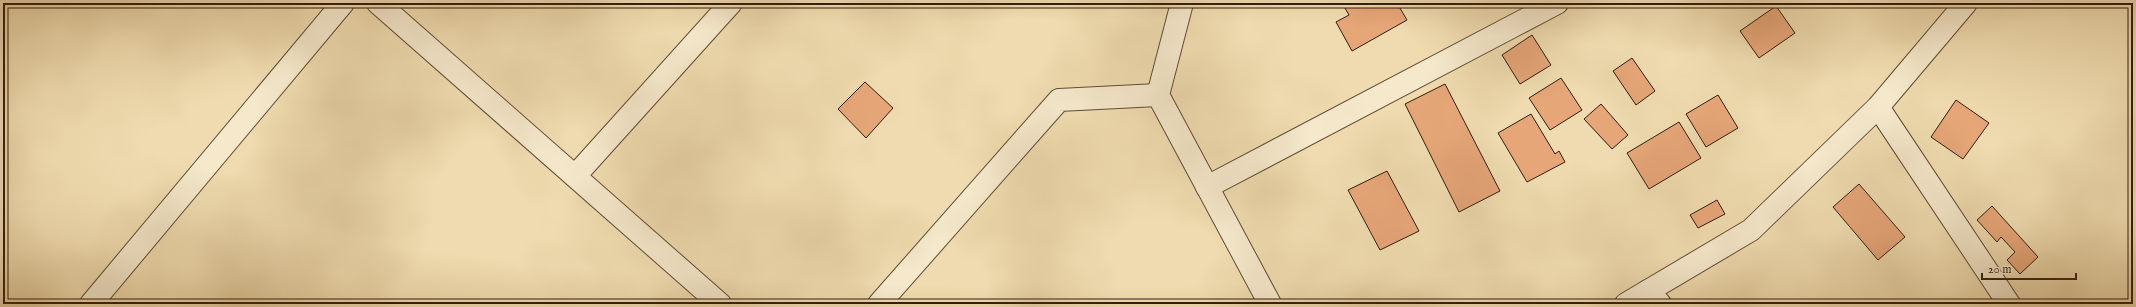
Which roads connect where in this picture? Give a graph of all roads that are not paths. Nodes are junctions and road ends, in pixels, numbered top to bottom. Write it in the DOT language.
graph roads {
  1 [pos="343,3"];
  2 [pos="378,3"];
  3 [pos="731,3"];
  4 [pos="1182,3"];
  5 [pos="1557,3"];
  6 [pos="1966,3"];
  7 [pos="1158,95"];
  8 [pos="1878,107"];
  9 [pos="575,176"];
  10 [pos="1207,187"];
  11 [pos="1654,297"];
  12 [pos="91,304"];
  13 [pos="720,304"];
  14 [pos="879,304"];
  15 [pos="1270,304"];
  16 [pos="1626,304"];
  17 [pos="2009,304"];
  1 -- 12 [label="street"];
  2 -- 9 [label="street"];
  3 -- 9 [label="street"];
  4 -- 7 [label="street"];
  5 -- 10 [label="street"];
  6 -- 8 [label="street"];
  7 -- 10 [label="street"];
  7 -- 14 [label="street"];
  8 -- 11 [label="street"];
  8 -- 17 [label="street"];
  9 -- 13 [label="street"];
  10 -- 15 [label="street"];
  11 -- 16 [label="street"];
}
